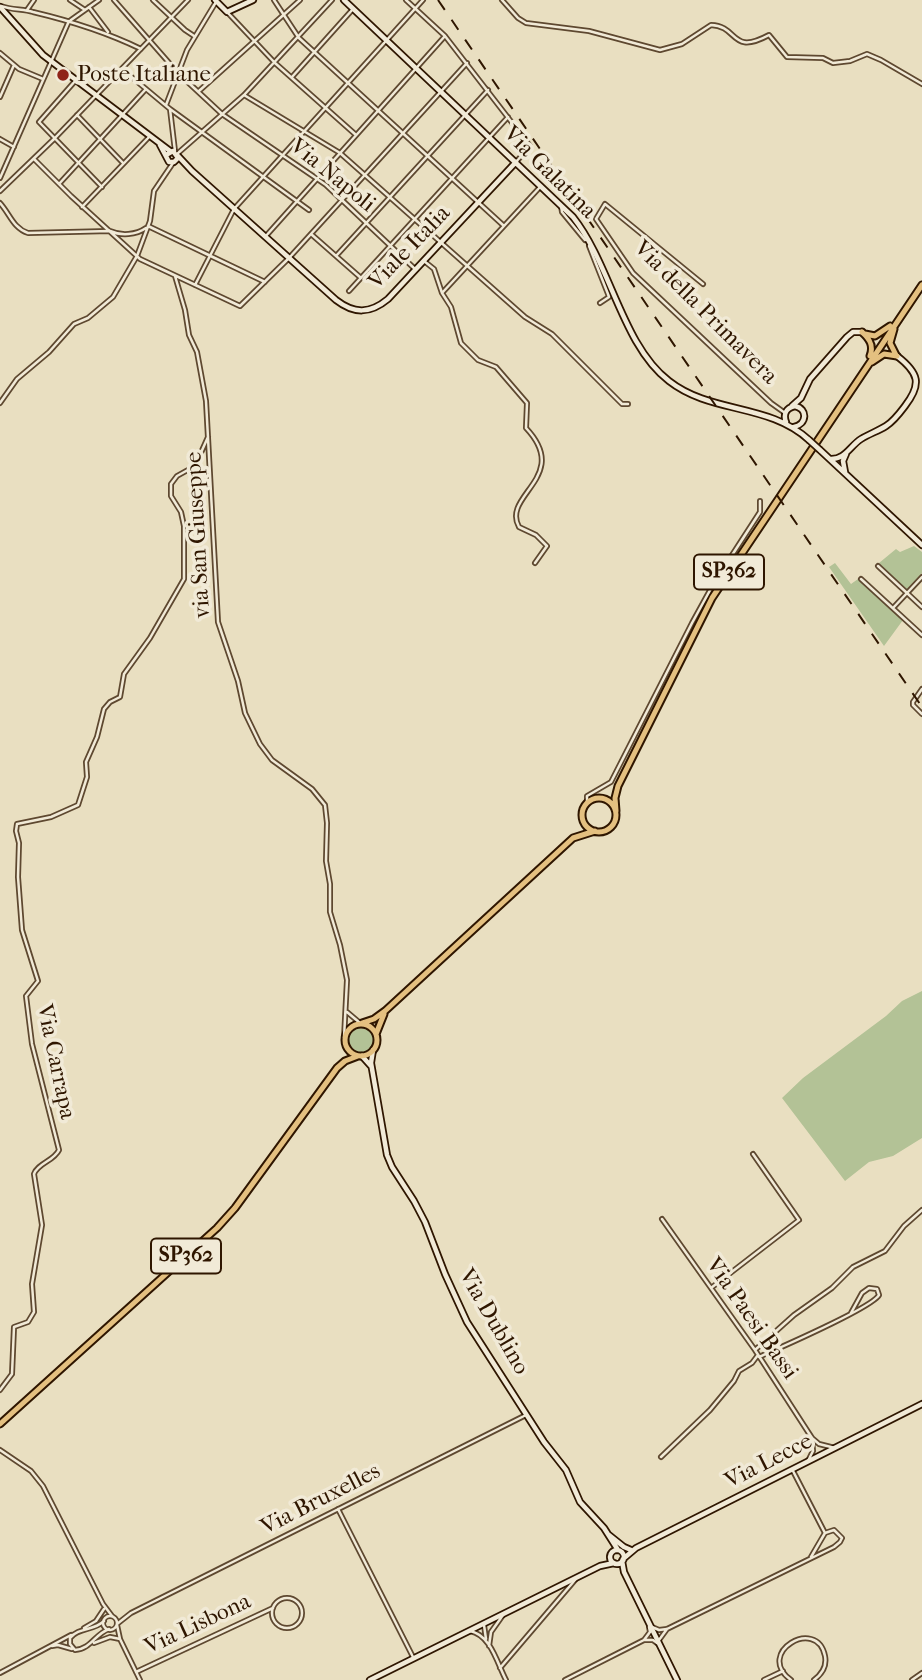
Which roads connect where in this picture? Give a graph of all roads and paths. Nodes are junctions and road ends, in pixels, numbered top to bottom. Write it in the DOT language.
graph roads {
  1 [pos="34,0"];
  2 [pos="70,0"];
  3 [pos="99,0"];
  4 [pos="114,0"];
  5 [pos="153,0"];
  6 [pos="188,0"];
  7 [pos="216,0"];
  8 [pos="253,0"];
  9 [pos="274,0"];
  10 [pos="300,0"];
  11 [pos="332,0"];
  12 [pos="344,0"];
  13 [pos="406,0"];
  14 [pos="423,0"];
  15 [pos="502,0"];
  16 [pos="89,7"];
  17 [pos="415,8"];
  18 [pos="1,9"];
  19 [pos="353,9"];
  20 [pos="27,10"];
  21 [pos="85,10"];
  22 [pos="227,12"];
  23 [pos="284,15"];
  24 [pos="172,18"];
  25 [pos="69,21"];
  26 [pos="110,34"];
  27 [pos="194,36"];
  28 [pos="445,36"];
  29 [pos="299,38"];
  30 [pos="387,40"];
  31 [pos="150,41"];
  32 [pos="255,41"];
  33 [pos="141,49"];
  34 [pos="314,52"];
  35 [pos="0,53"];
  36 [pos="51,62"];
  37 [pos="275,63"];
  38 [pos="467,63"];
  39 [pos="14,65"];
  40 [pos="416,68"];
  41 [pos="122,69"];
  42 [pos="178,73"];
  43 [pos="291,78"];
  44 [pos="43,79"];
  45 [pos="76,80"];
  46 [pos="348,83"];
  47 [pos="922,84"];
  48 [pos="146,89"];
  49 [pos="488,90"];
  50 [pos="198,92"];
  51 [pos="441,92"];
  52 [pos="96,95"];
  53 [pos="244,95"];
  54 [pos="0,97"];
  55 [pos="166,105"];
  56 [pos="325,108"];
  57 [pos="170,110"];
  58 [pos="378,111"];
  59 [pos="222,114"];
  60 [pos="76,115"];
  61 [pos="465,115"];
  62 [pos="123,116"];
  63 [pos="508,117"];
  64 [pos="304,131"];
  65 [pos="202,132"];
  66 [pos="404,133"];
  67 [pos="356,135"];
  68 [pos="151,137"];
  69 [pos="489,138"];
  70 [pos="0,139"];
  71 [pos="54,139"];
  72 [pos="100,140"];
  73 [pos="14,146"];
  74 [pos="340,153"];
  75 [pos="282,155"];
  76 [pos="428,155"];
  77 [pos="173,156"];
  78 [pos="34,159"];
  79 [pos="516,162"];
  80 [pos="79,163"];
  81 [pos="123,164"];
  82 [pos="365,176"];
  83 [pos="263,177"];
  84 [pos="0,178"];
  85 [pos="452,178"];
  86 [pos="317,179"];
  87 [pos="59,184"];
  88 [pos="541,186"];
  89 [pos="102,187"];
  90 [pos="0,191"];
  91 [pos="390,198"];
  92 [pos="343,200"];
  93 [pos="297,201"];
  94 [pos="479,202"];
  95 [pos="0,203"];
  96 [pos="561,205"];
  97 [pos="82,207"];
  98 [pos="234,209"];
  99 [pos="309,210"];
  100 [pos="414,220"];
  101 [pos="367,223"];
  102 [pos="148,226"];
  103 [pos="504,226"];
  104 [pos="110,231"];
  105 [pos="311,234"];
  106 [pos="265,237"];
  107 [pos="441,243"];
  108 [pos="390,246"];
  109 [pos="209,255"];
  110 [pos="137,256"];
  111 [pos="336,256"];
  112 [pos="289,258"];
  113 [pos="424,261"];
  114 [pos="468,266"];
  115 [pos="415,270"];
  116 [pos="175,276"];
  117 [pos="361,278"];
  118 [pos="265,282"];
  119 [pos="703,284"];
  120 [pos="195,285"];
  121 [pos="922,285"];
  122 [pos="349,291"];
  123 [pos="442,293"];
  124 [pos="600,303"];
  125 [pos="898,320"];
  126 [pos="862,332"];
  127 [pos="897,356"];
  128 [pos="863,372"];
  129 [pos="801,398"];
  130 [pos="0,404"];
  131 [pos="628,404"];
  132 [pos="779,407"];
  133 [pos="791,407"];
  134 [pos="802,410"];
  135 [pos="785,415"];
  136 [pos="773,417"];
  137 [pos="803,422"];
  138 [pos="787,423"];
  139 [pos="793,426"];
  140 [pos="208,437"];
  141 [pos="809,440"];
  142 [pos="830,459"];
  143 [pos="841,460"];
  144 [pos="837,466"];
  145 [pos="845,473"];
  146 [pos="760,501"];
  147 [pos="922,545"];
  148 [pos="535,563"];
  149 [pos="878,566"];
  150 [pos="922,577"];
  151 [pos="861,579"];
  152 [pos="907,593"];
  153 [pos="922,607"];
  154 [pos="892,608"];
  155 [pos="694,624"];
  156 [pos="922,635"];
  157 [pos="922,689"];
  158 [pos="922,714"];
  159 [pos="618,786"];
  160 [pos="600,797"];
  161 [pos="587,803"];
  162 [pos="616,811"];
  163 [pos="583,816"];
  164 [pos="595,831"];
  165 [pos="573,838"];
  166 [pos="345,1009"];
  167 [pos="385,1011"];
  168 [pos="361,1023"];
  169 [pos="376,1034"];
  170 [pos="344,1038"];
  171 [pos="345,1045"];
  172 [pos="373,1051"];
  173 [pos="360,1056"];
  174 [pos="337,1068"];
  175 [pos="373,1070"];
  176 [pos="753,1154"];
  177 [pos="922,1210"];
  178 [pos="662,1219"];
  179 [pos="711,1288"];
  180 [pos="851,1313"];
  181 [pos="755,1350"];
  182 [pos="759,1356"];
  183 [pos="0,1390"];
  184 [pos="922,1404"];
  185 [pos="526,1415"];
  186 [pos="0,1426"];
  187 [pos="816,1444"];
  188 [pos="836,1448"];
  189 [pos="0,1452"];
  190 [pos="821,1455"];
  191 [pos="661,1457"];
  192 [pos="808,1462"];
  193 [pos="792,1470"];
  194 [pos="338,1509"];
  195 [pos="825,1533"];
  196 [pos="609,1534"];
  197 [pos="631,1550"];
  198 [pos="619,1551"];
  199 [pos="611,1554"];
  200 [pos="811,1557"];
  201 [pos="623,1560"];
  202 [pos="615,1563"];
  203 [pos="600,1566"];
  204 [pos="624,1572"];
  205 [pos="576,1578"];
  206 [pos="555,1589"];
  207 [pos="561,1596"];
  208 [pos="103,1604"];
  209 [pos="273,1608"];
  210 [pos="104,1609"];
  211 [pos="131,1613"];
  212 [pos="504,1614"];
  213 [pos="113,1616"];
  214 [pos="104,1620"];
  215 [pos="117,1624"];
  216 [pos="484,1625"];
  217 [pos="649,1625"];
  218 [pos="82,1629"];
  219 [pos="109,1629"];
  220 [pos="470,1631"];
  221 [pos="491,1632"];
  222 [pos="661,1632"];
  223 [pos="74,1633"];
  224 [pos="651,1637"];
  225 [pos="486,1639"];
  226 [pos="120,1640"];
  227 [pos="659,1644"];
  228 [pos="90,1645"];
  229 [pos="489,1646"];
  230 [pos="49,1647"];
  231 [pos="75,1650"];
  232 [pos="413,1657"];
  233 [pos="500,1668"];
  234 [pos="783,1671"];
  235 [pos="136,1672"];
  236 [pos="0,1673"];
  237 [pos="922,1673"];
  238 [pos="140,1680"];
  239 [pos="370,1680"];
  240 [pos="506,1680"];
  241 [pos="565,1680"];
  242 [pos="677,1680"];
  243 [pos="764,1680"];
  244 [pos="791,1680"];
  245 [pos="814,1680"];
  246 [pos="912,1680"];
  1 -- 20 [label="street"];
  2 -- 21 [label="street"];
  3 -- 16 [label="street"];
  4 -- 31 [label="street, Via Napoli"];
  5 -- 24 [label="street"];
  6 -- 24 [label="street"];
  7 -- 22 [label="street"];
  7 -- 27 [label="street"];
  8 -- 22 [label="street"];
  9 -- 23 [label="street"];
  10 -- 23 [label="street"];
  11 -- 29 [label="street"];
  12 -- 19 [label="street, Via Galatina"];
  13 -- 17 [label="street"];
  14 -- 17 [label="street"];
  15 -- 47 [label="street"];
  16 -- 21 [label="street"];
  16 -- 26 [label="street"];
  17 -- 28 [label="street"];
  17 -- 30 [label="street"];
  18 -- 20 [label="street"];
  18 -- 36 [label="street, Viale Italia"];
  19 -- 30 [label="street, Via Galatina"];
  19 -- 34 [label="street"];
  20 -- 25 [label="street"];
  21 -- 25 [label="street"];
  22 -- 32 [label="street"];
  23 -- 29 [label="street"];
  23 -- 32 [label="street"];
  24 -- 27 [label="street"];
  24 -- 31 [label="street"];
  25 -- 26 [label="street"];
  25 -- 36 [label="street"];
  26 -- 33 [label="street"];
  27 -- 42 [label="street"];
  28 -- 38 [label="street"];
  28 -- 40 [label="street"];
  29 -- 34 [label="street"];
  29 -- 37 [label="street"];
  30 -- 40 [label="street, Via Galatina"];
  30 -- 46 [label="street"];
  31 -- 33 [label="street"];
  31 -- 42 [label="street, Via Napoli"];
  32 -- 37 [label="street"];
  32 -- 50 [label="street"];
  33 -- 41 [label="street"];
  34 -- 43 [label="street"];
  34 -- 46 [label="street"];
  35 -- 39 [label="street"];
  36 -- 44 [label="street"];
  36 -- 45 [label="street, Viale Italia"];
  37 -- 43 [label="street"];
  37 -- 53 [label="street"];
  38 -- 49 [label="street"];
  38 -- 51 [label="street"];
  39 -- 44 [label="street"];
  39 -- 54 [label="street"];
  40 -- 51 [label="street, Via Galatina"];
  40 -- 58 [label="street"];
  41 -- 48 [label="street"];
  41 -- 52 [label="street"];
  42 -- 50 [label="street, Via Napoli"];
  42 -- 55 [label="street"];
  43 -- 56 [label="street"];
  44 -- 73 [label="street"];
  45 -- 52 [label="street, Viale Italia"];
  45 -- 71 [label="street"];
  46 -- 56 [label="street"];
  46 -- 58 [label="street"];
  48 -- 55 [label="street"];
  48 -- 62 [label="street"];
  49 -- 61 [label="street"];
  49 -- 63 [label="street"];
  50 -- 59 [label="street, Via Napoli"];
  51 -- 61 [label="street, Via Galatina"];
  51 -- 66 [label="street"];
  52 -- 60 [label="street"];
  52 -- 62 [label="street, Viale Italia"];
  53 -- 59 [label="street"];
  53 -- 64 [label="street"];
  55 -- 57 [label="street"];
  56 -- 64 [label="street"];
  56 -- 67 [label="street"];
  57 -- 65 [label="street"];
  57 -- 77 [label="street"];
  58 -- 66 [label="street"];
  58 -- 67 [label="street"];
  59 -- 65 [label="street"];
  59 -- 75 [label="street, Via Napoli"];
  60 -- 71 [label="street"];
  60 -- 72 [label="street"];
  61 -- 69 [label="street, Via Galatina"];
  61 -- 76 [label="street"];
  62 -- 68 [label="street, Viale Italia"];
  62 -- 72 [label="street"];
  63 -- 69 [label="street"];
  63 -- 79 [label="street"];
  64 -- 74 [label="street"];
  64 -- 75 [label="street"];
  65 -- 77 [label="street"];
  65 -- 83 [label="street"];
  66 -- 76 [label="street"];
  66 -- 82 [label="street"];
  67 -- 74 [label="street"];
  68 -- 77 [label="street, Viale Italia"];
  68 -- 81 [label="street"];
  69 -- 79 [label="street, Via Galatina"];
  69 -- 85 [label="street"];
  70 -- 73 [label="street"];
  71 -- 78 [label="street"];
  71 -- 80 [label="street"];
  72 -- 80 [label="street"];
  72 -- 81 [label="street"];
  73 -- 84 [label="street"];
  74 -- 82 [label="street"];
  74 -- 86 [label="street"];
  75 -- 83 [label="street"];
  75 -- 86 [label="street, Via Napoli"];
  76 -- 85 [label="street"];
  76 -- 91 [label="street"];
  77 -- 98 [label="street, Viale Italia"];
  77 -- 102 [label="street"];
  78 -- 87 [label="street"];
  78 -- 90 [label="street"];
  79 -- 88 [label="street, Via Galatina"];
  79 -- 94 [label="street, Viale Italia"];
  80 -- 87 [label="street"];
  80 -- 89 [label="street"];
  81 -- 89 [label="street"];
  82 -- 91 [label="street"];
  82 -- 92 [label="street"];
  83 -- 93 [label="street"];
  83 -- 98 [label="street"];
  85 -- 94 [label="street"];
  85 -- 100 [label="street"];
  86 -- 92 [label="street, Via Napoli"];
  86 -- 93 [label="street"];
  87 -- 97 [label="street"];
  88 -- 96 [label="street, Via Galatina"];
  88 -- 103 [label="street"];
  89 -- 97 [label="street"];
  91 -- 100 [label="street"];
  91 -- 101 [label="street"];
  92 -- 101 [label="street, Via Napoli"];
  92 -- 105 [label="street"];
  93 -- 99 [label="street"];
  93 -- 106 [label="street"];
  94 -- 103 [label="street"];
  94 -- 107 [label="street, Viale Italia"];
  95 -- 104 [label="street"];
  96 -- 124 [label="street"];
  96 -- 136 [label="street, Via Galatina"];
  97 -- 104 [label="street"];
  98 -- 106 [label="street, Viale Italia"];
  98 -- 109 [label="street"];
  100 -- 107 [label="street"];
  100 -- 108 [label="street"];
  101 -- 108 [label="street, Via Napoli"];
  101 -- 111 [label="street"];
  102 -- 104 [label="street"];
  102 -- 109 [label="street"];
  102 -- 110 [label="street"];
  103 -- 114 [label="street"];
  104 -- 110 [label="street"];
  105 -- 111 [label="street"];
  105 -- 112 [label="street"];
  106 -- 112 [label="street, Viale Italia"];
  107 -- 113 [label="street, Viale Italia"];
  107 -- 114 [label="street"];
  108 -- 115 [label="street, Via Napoli"];
  108 -- 117 [label="street"];
  109 -- 118 [label="street"];
  109 -- 120 [label="street"];
  110 -- 116 [label="street"];
  110 -- 130 [label="street"];
  111 -- 117 [label="street"];
  112 -- 115 [label="street, Viale Italia"];
  112 -- 118 [label="street"];
  113 -- 115 [label="street, Viale Italia"];
  113 -- 123 [label="street"];
  114 -- 123 [label="street"];
  114 -- 131 [label="street"];
  116 -- 120 [label="street"];
  116 -- 140 [label="street, via San Giuseppe"];
  117 -- 122 [label="street"];
  118 -- 120 [label="street"];
  119 -- 132 [label="street, Via della Primavera"];
  121 -- 125 [label="main road, SP362"];
  123 -- 148 [label="street"];
  125 -- 126 [label="main road"];
  125 -- 127 [label="main road"];
  125 -- 128 [label="main road, SP362"];
  126 -- 128 [label="main road"];
  126 -- 129 [label="street"];
  127 -- 128 [label="main road"];
  127 -- 143 [label="street"];
  128 -- 155 [label="main road, SP362"];
  129 -- 133 [label="street"];
  129 -- 134 [label="street"];
  132 -- 133 [label="street, Via della Primavera"];
  132 -- 135 [label="street, Via della Primavera"];
  133 -- 134 [label="street, Via della Primavera"];
  133 -- 135 [label="street, Via della Primavera"];
  134 -- 137 [label="street"];
  135 -- 136 [label="street, Via Galatina"];
  135 -- 138 [label="street, Via della Primavera"];
  136 -- 138 [label="street, Via Galatina"];
  137 -- 139 [label="street"];
  137 -- 141 [label="street"];
  138 -- 139 [label="street"];
  139 -- 141 [label="street"];
  140 -- 166 [label="street, via San Giuseppe"];
  140 -- 183 [label="street, Via Carrapa"];
  141 -- 142 [label="street, bridge"];
  142 -- 143 [label="street"];
  142 -- 144 [label="street"];
  143 -- 144 [label="street"];
  143 -- 145 [label="street"];
  144 -- 145 [label="street"];
  145 -- 147 [label="street"];
  146 -- 155 [label="street"];
  149 -- 152 [label="street"];
  150 -- 152 [label="street"];
  151 -- 154 [label="street"];
  152 -- 153 [label="street"];
  152 -- 154 [label="street"];
  154 -- 156 [label="street"];
  155 -- 159 [label="main road, SP362"];
  155 -- 161 [label="street"];
  157 -- 158 [label="street"];
  159 -- 160 [label="main road"];
  159 -- 162 [label="main road, SP362"];
  160 -- 161 [label="main road"];
  160 -- 162 [label="main road"];
  161 -- 163 [label="main road"];
  162 -- 164 [label="main road"];
  163 -- 164 [label="main road"];
  163 -- 165 [label="main road"];
  164 -- 165 [label="main road"];
  165 -- 167 [label="main road"];
  166 -- 168 [label="street"];
  166 -- 170 [label="street, via San Giuseppe"];
  167 -- 168 [label="main road"];
  167 -- 169 [label="main road"];
  168 -- 169 [label="main road"];
  168 -- 170 [label="main road"];
  169 -- 172 [label="main road"];
  170 -- 171 [label="main road, SP362"];
  171 -- 173 [label="main road"];
  171 -- 174 [label="main road, SP362"];
  172 -- 173 [label="main road, SP362"];
  172 -- 175 [label="street, Via Dublino"];
  173 -- 174 [label="main road, SP362"];
  173 -- 175 [label="street, Via Dublino"];
  174 -- 186 [label="main road, SP362"];
  175 -- 185 [label="street, Via Dublino"];
  176 -- 179 [label="street"];
  177 -- 181 [label="street"];
  178 -- 179 [label="street, Via Paesi Bassi"];
  179 -- 181 [label="street, Via Paesi Bassi"];
  180 -- 180 [label="street"];
  180 -- 182 [label="street"];
  181 -- 182 [label="street, Via Paesi Bassi"];
  182 -- 187 [label="street, Via Paesi Bassi"];
  182 -- 191 [label="street"];
  184 -- 188 [label="street, Via Lecce"];
  185 -- 194 [label="street, Via Bruxelles"];
  185 -- 196 [label="street, Via Dublino"];
  187 -- 188 [label="street"];
  187 -- 190 [label="street, Via Paesi Bassi"];
  187 -- 192 [label="street"];
  188 -- 190 [label="street, Via Lecce"];
  189 -- 208 [label="street"];
  190 -- 192 [label="street, Via Lecce"];
  192 -- 193 [label="street, Via Lecce"];
  193 -- 195 [label="street"];
  193 -- 197 [label="street, Via Lecce"];
  194 -- 211 [label="street, Via Bruxelles"];
  194 -- 232 [label="street"];
  195 -- 200 [label="street"];
  195 -- 200 [label="street"];
  196 -- 197 [label="street, Via Dublino"];
  196 -- 198 [label="street, Via Dublino"];
  196 -- 199 [label="street"];
  197 -- 198 [label="street, Via Lecce"];
  197 -- 201 [label="street, Via Lecce"];
  198 -- 199 [label="street"];
  198 -- 201 [label="street, Via Dublino"];
  199 -- 202 [label="street"];
  199 -- 203 [label="street"];
  200 -- 222 [label="street"];
  201 -- 202 [label="street"];
  201 -- 204 [label="street, Via Dublino"];
  202 -- 203 [label="street"];
  202 -- 204 [label="street"];
  203 -- 205 [label="street"];
  204 -- 217 [label="street"];
  205 -- 206 [label="street"];
  205 -- 207 [label="street"];
  206 -- 207 [label="street"];
  206 -- 212 [label="street"];
  207 -- 233 [label="street"];
  208 -- 210 [label="street"];
  208 -- 213 [label="street"];
  209 -- 209 [label="street, Via Lisbona"];
  209 -- 235 [label="street, Via Lisbona"];
  210 -- 214 [label="street"];
  210 -- 218 [label="street, Via Bruxelles"];
  211 -- 213 [label="street, Via Bruxelles"];
  211 -- 215 [label="street, Via Bruxelles"];
  212 -- 216 [label="street"];
  212 -- 221 [label="street"];
  213 -- 214 [label="street, Via Bruxelles"];
  213 -- 215 [label="street"];
  214 -- 218 [label="street, Via Bruxelles"];
  214 -- 219 [label="street"];
  215 -- 219 [label="street, Via Bruxelles"];
  215 -- 226 [label="street"];
  216 -- 220 [label="street"];
  216 -- 221 [label="street"];
  216 -- 225 [label="street"];
  217 -- 222 [label="street"];
  217 -- 224 [label="street"];
  218 -- 223 [label="street, Via Bruxelles"];
  219 -- 226 [label="street"];
  219 -- 228 [label="street, Via Bruxelles"];
  220 -- 225 [label="street"];
  220 -- 232 [label="street"];
  221 -- 229 [label="street"];
  222 -- 224 [label="street"];
  222 -- 227 [label="street"];
  223 -- 230 [label="street, Via Bruxelles"];
  223 -- 231 [label="street"];
  224 -- 227 [label="street"];
  224 -- 241 [label="street"];
  225 -- 229 [label="street"];
  226 -- 228 [label="street, Via Bruxelles"];
  226 -- 235 [label="street"];
  227 -- 242 [label="street"];
  228 -- 231 [label="street, Via Bruxelles"];
  229 -- 233 [label="street"];
  230 -- 231 [label="street, Via Bruxelles"];
  230 -- 236 [label="street, Via Bruxelles"];
  232 -- 239 [label="street"];
  233 -- 240 [label="street"];
  234 -- 243 [label="street"];
  234 -- 244 [label="street"];
  234 -- 245 [label="street"];
  235 -- 238 [label="street"];
  237 -- 246 [label="street"];
}
